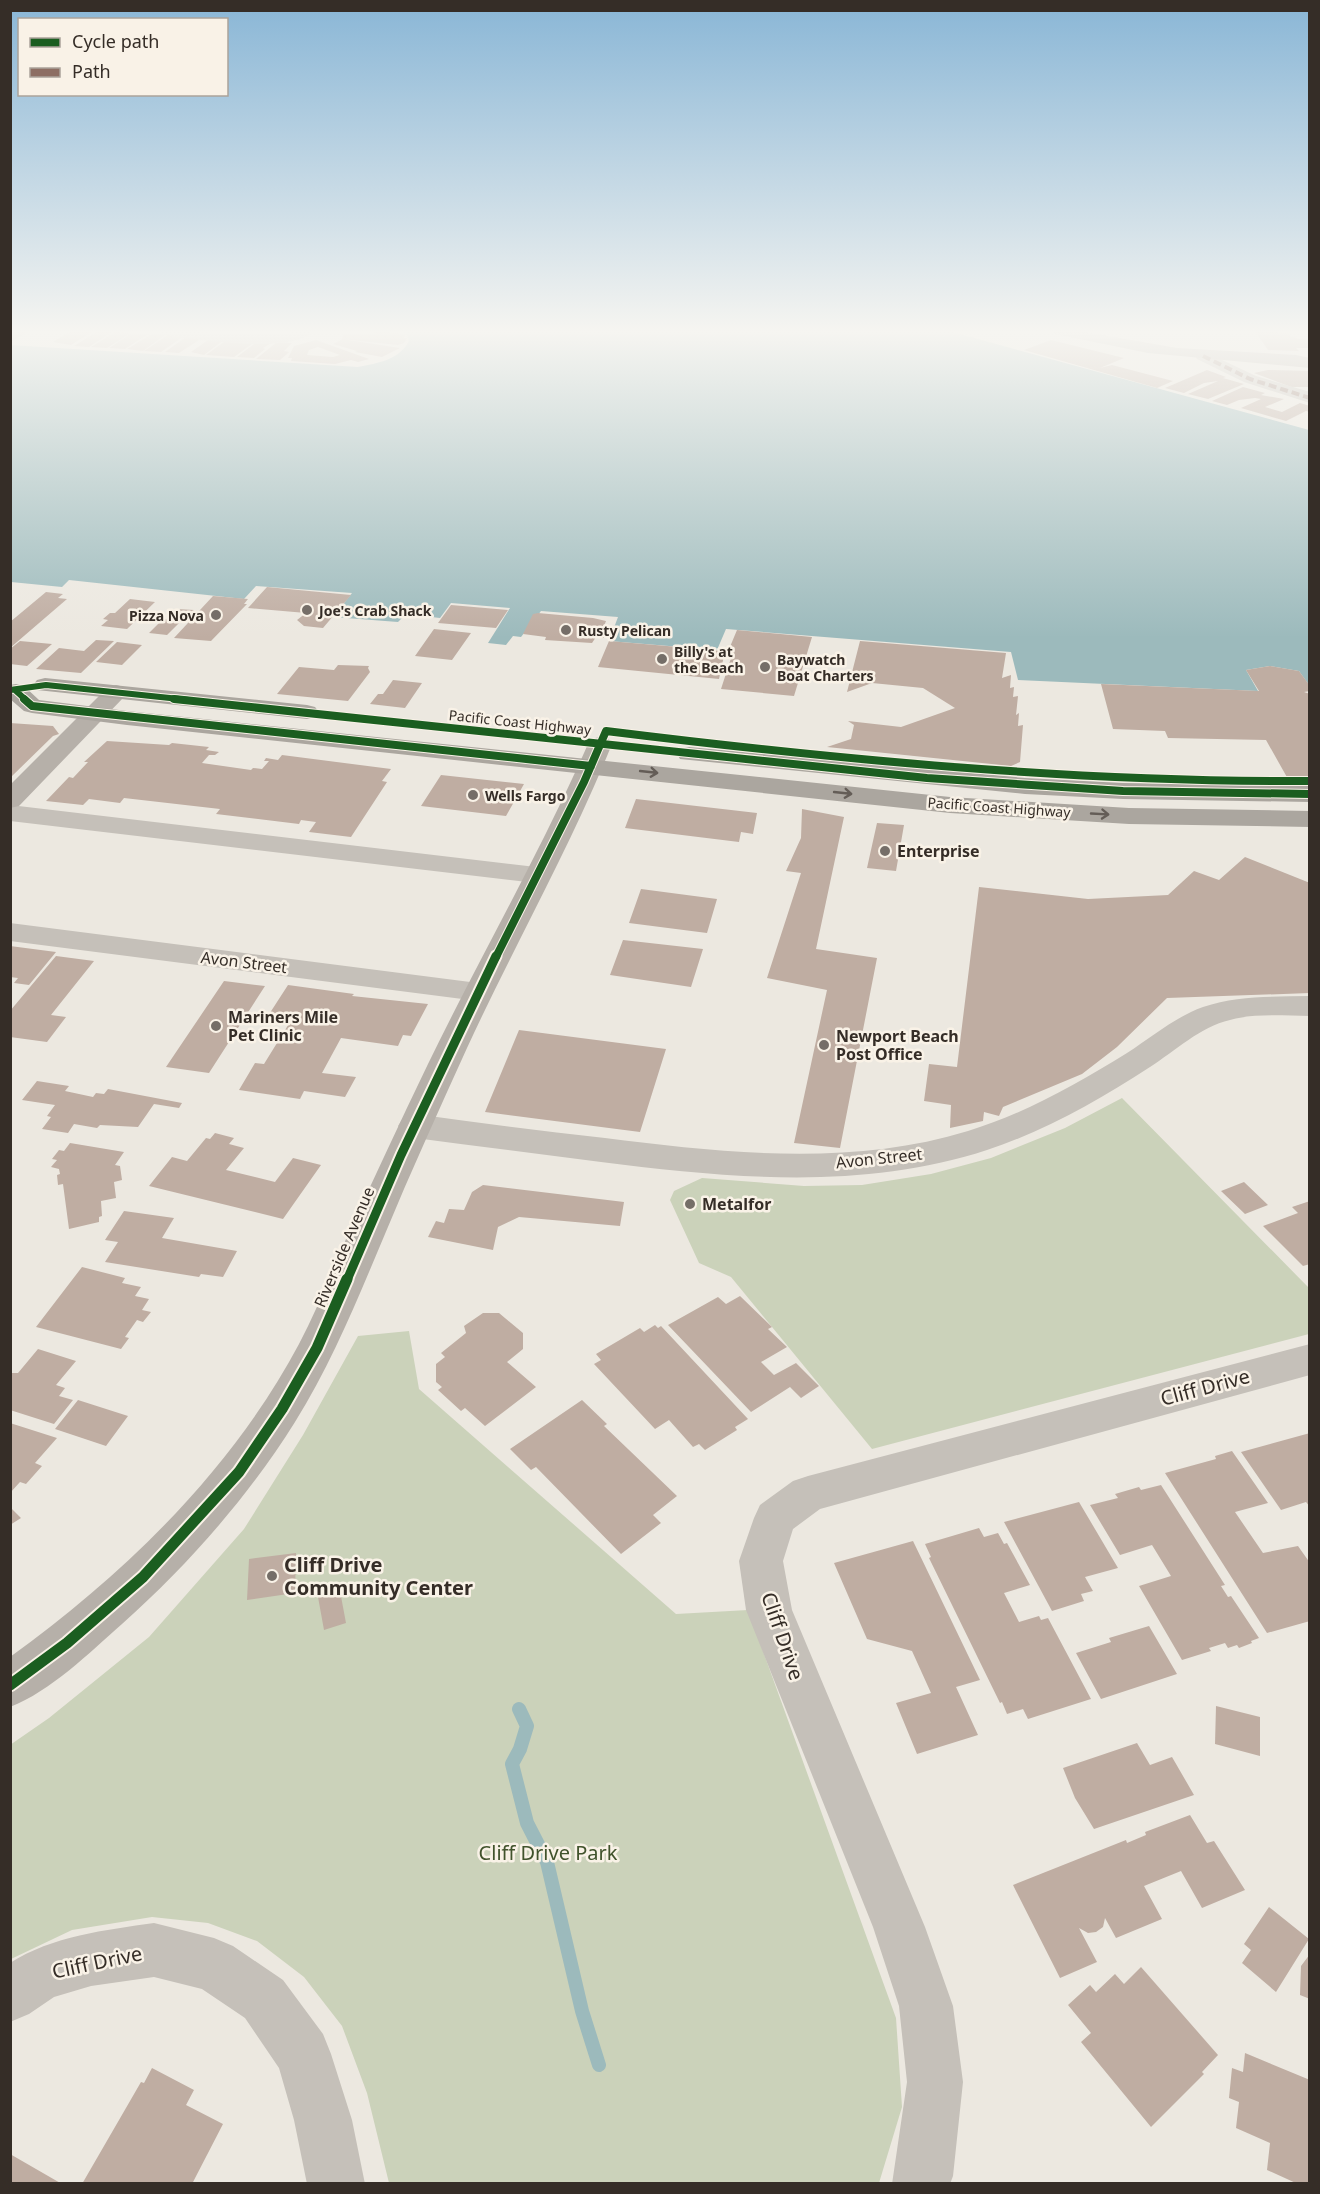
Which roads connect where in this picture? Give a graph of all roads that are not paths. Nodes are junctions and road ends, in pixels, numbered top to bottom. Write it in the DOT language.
graph roads {
  1 [pos="13,691"];
  2 [pos="116,692"];
  3 [pos="95,714"];
  4 [pos="596,755"];
  5 [pos="1310,794"];
  6 [pos="10,800"];
  7 [pos="10,813"];
  8 [pos="1310,819"];
  9 [pos="536,875"];
  10 [pos="10,932"];
  11 [pos="477,992"];
  12 [pos="1310,1006"];
  13 [pos="415,1126"];
  14 [pos="1310,1359"];
  15 [pos="10,1685"];
  16 [pos="10,1995"];
  17 [pos="928,2181"];
  18 [pos="336,2184"];
  1 -- 2 [label="highway, Pacific Coast Highway"];
  1 -- 3 [label="highway, Pacific Coast Highway"];
  2 -- 3 [label="main road"];
  2 -- 4 [label="highway, Pacific Coast Highway"];
  3 -- 4 [label="highway, Pacific Coast Highway"];
  3 -- 6 [label="main road"];
  4 -- 5 [label="highway, Pacific Coast Highway"];
  4 -- 8 [label="highway, Pacific Coast Highway, one-way"];
  4 -- 9 [label="main road, Riverside Avenue"];
  7 -- 9 [label="street"];
  9 -- 11 [label="main road, Riverside Avenue"];
  10 -- 11 [label="street, Avon Street"];
  11 -- 13 [label="main road, Riverside Avenue"];
  12 -- 13 [label="street, Avon Street"];
  13 -- 15 [label="main road, Riverside Avenue"];
  14 -- 17 [label="street, Cliff Drive"];
  16 -- 18 [label="street, Cliff Drive"];
}
